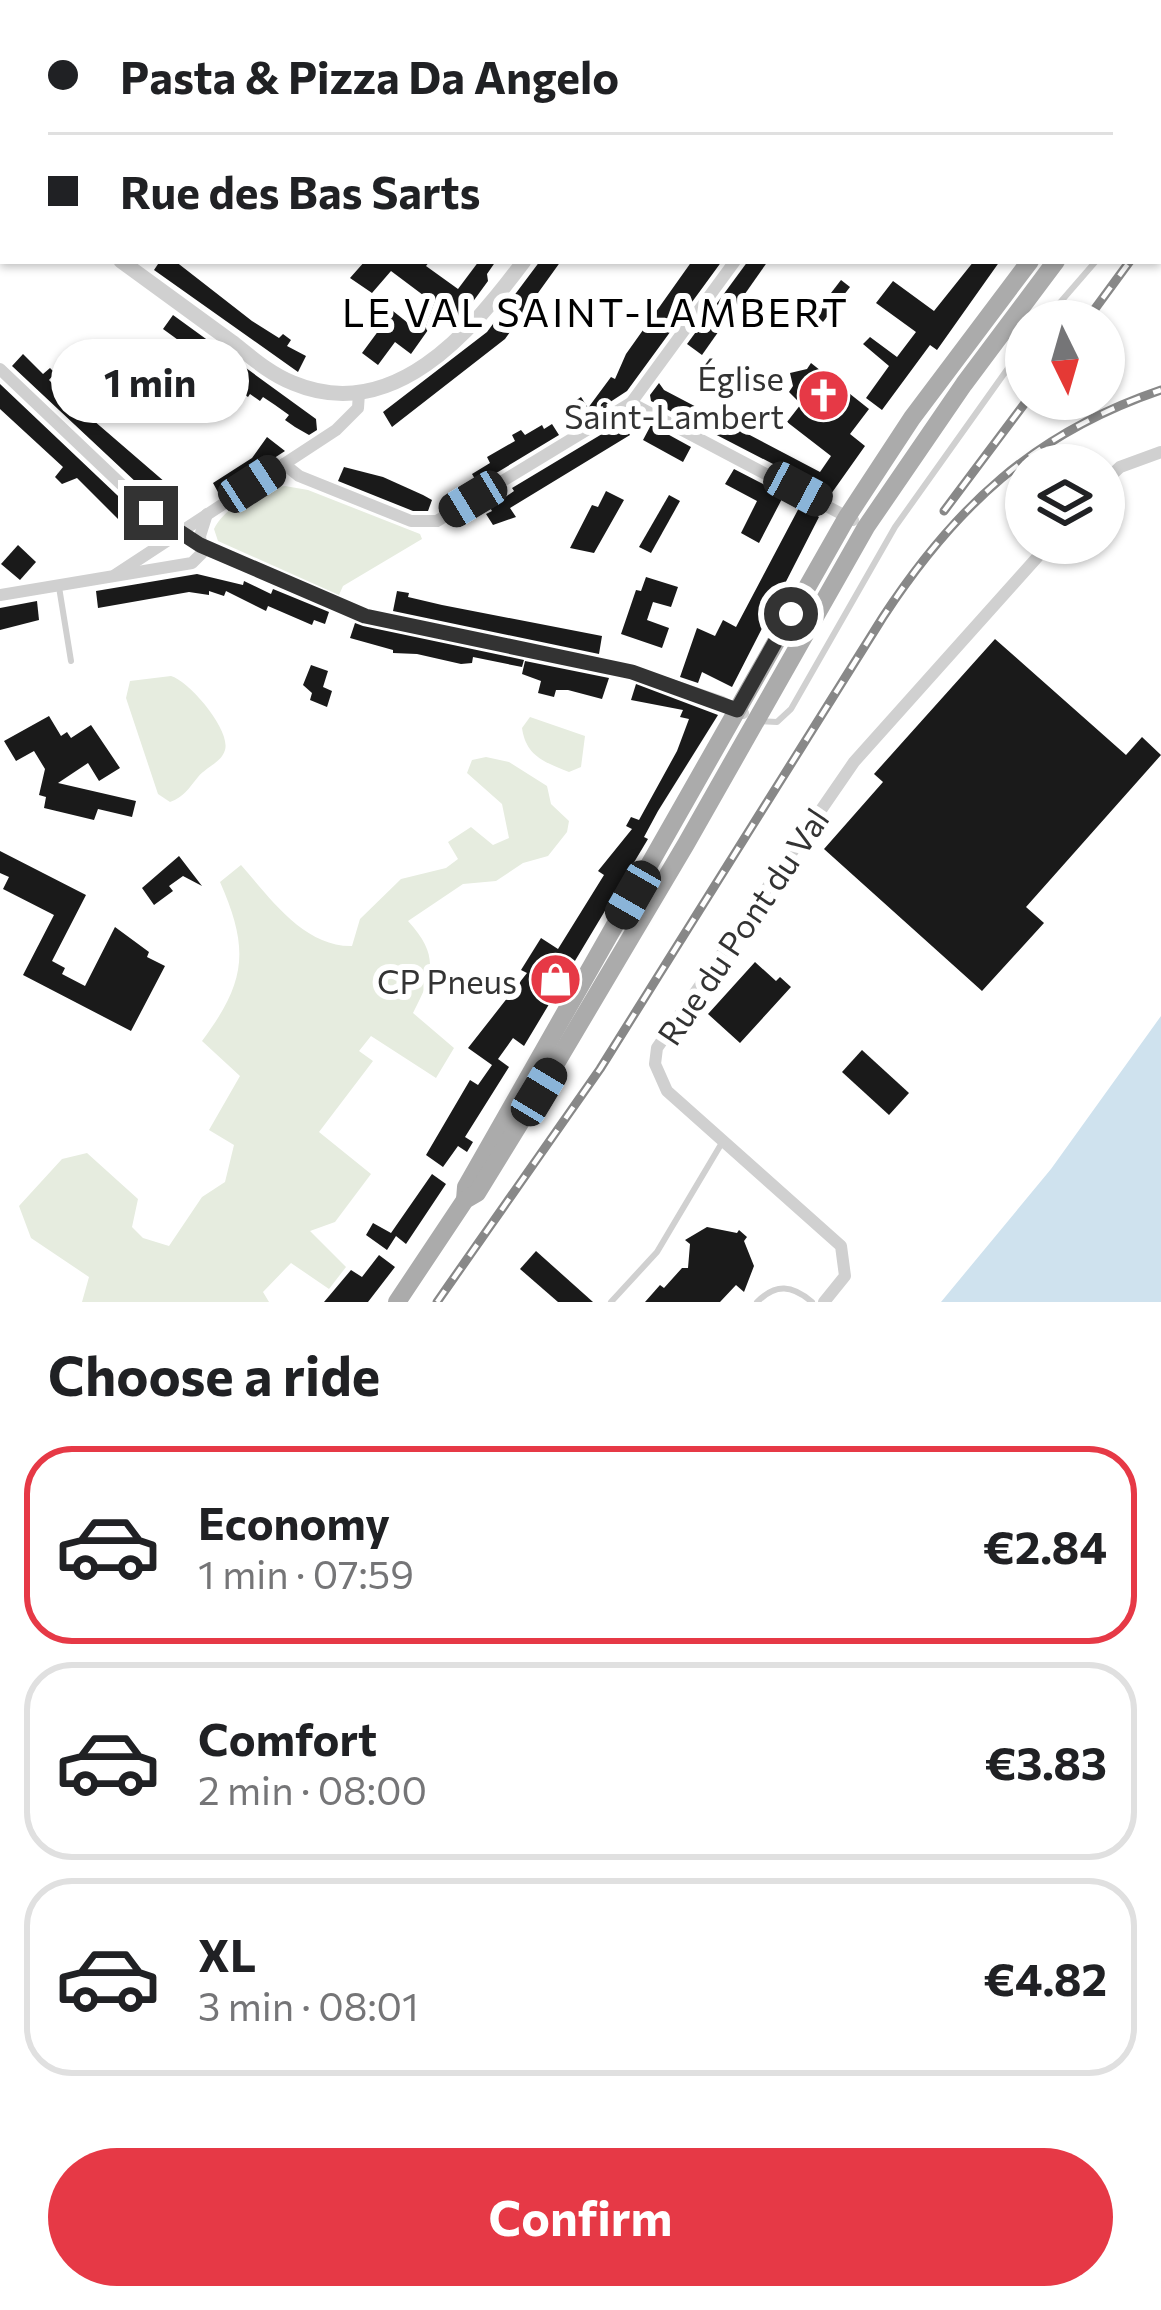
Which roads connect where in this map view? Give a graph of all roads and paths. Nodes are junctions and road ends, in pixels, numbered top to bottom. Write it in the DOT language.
graph roads {
  1 [pos="125,264"];
  2 [pos="522,264"];
  3 [pos="733,264"];
  4 [pos="1028,264"];
  5 [pos="1054,264"];
  6 [pos="1093,264"];
  7 [pos="1062,300"];
  8 [pos="0,369"];
  9 [pos="1005,372"];
  10 [pos="359,393"];
  11 [pos="631,403"];
  12 [pos="1161,452"];
  13 [pos="284,464"];
  14 [pos="1125,465"];
  15 [pos="207,514"];
  16 [pos="847,517"];
  17 [pos="866,527"];
  18 [pos="178,532"];
  19 [pos="200,545"];
  20 [pos="1030,564"];
  21 [pos="115,575"];
  22 [pos="59,585"];
  23 [pos="0,595"];
  24 [pos="70,661"];
  25 [pos="737,710"];
  26 [pos="756,720"];
  27 [pos="723,1141"];
  28 [pos="465,1201"];
  29 [pos="397,1302"];
  30 [pos="611,1302"];
  31 [pos="757,1302"];
  32 [pos="812,1302"];
  33 [pos="824,1302"];
  1 -- 10 [label="street"];
  2 -- 10 [label="street"];
  3 -- 11 [label="street"];
  4 -- 16 [label="main road"];
  5 -- 17 [label="main road"];
  6 -- 7 [label="lane"];
  8 -- 18 [label="street"];
  9 -- 26 [label="lane"];
  10 -- 13 [label="street"];
  11 -- 13 [label="street"];
  11 -- 16 [label="street"];
  12 -- 14 [label="street"];
  13 -- 15 [label="street"];
  15 -- 18 [label="street"];
  15 -- 19 [label="street"];
  16 -- 17 [label="street"];
  16 -- 25 [label="main road"];
  17 -- 26 [label="main road"];
  18 -- 19 [label="street"];
  18 -- 21 [label="street"];
  19 -- 21 [label="street"];
  19 -- 25 [label="street"];
  20 -- 27 [label="street, Rue du Pont du Val"];
  21 -- 22 [label="street"];
  22 -- 23 [label="street"];
  22 -- 24 [label="lane"];
  25 -- 26 [label="street"];
  25 -- 28 [label="main road"];
  26 -- 28 [label="main road"];
  27 -- 30 [label="lane"];
  27 -- 33 [label="street, Rue du Pont du Val"];
  28 -- 29 [label="main road"];
  31 -- 32 [label="lane"];
}
